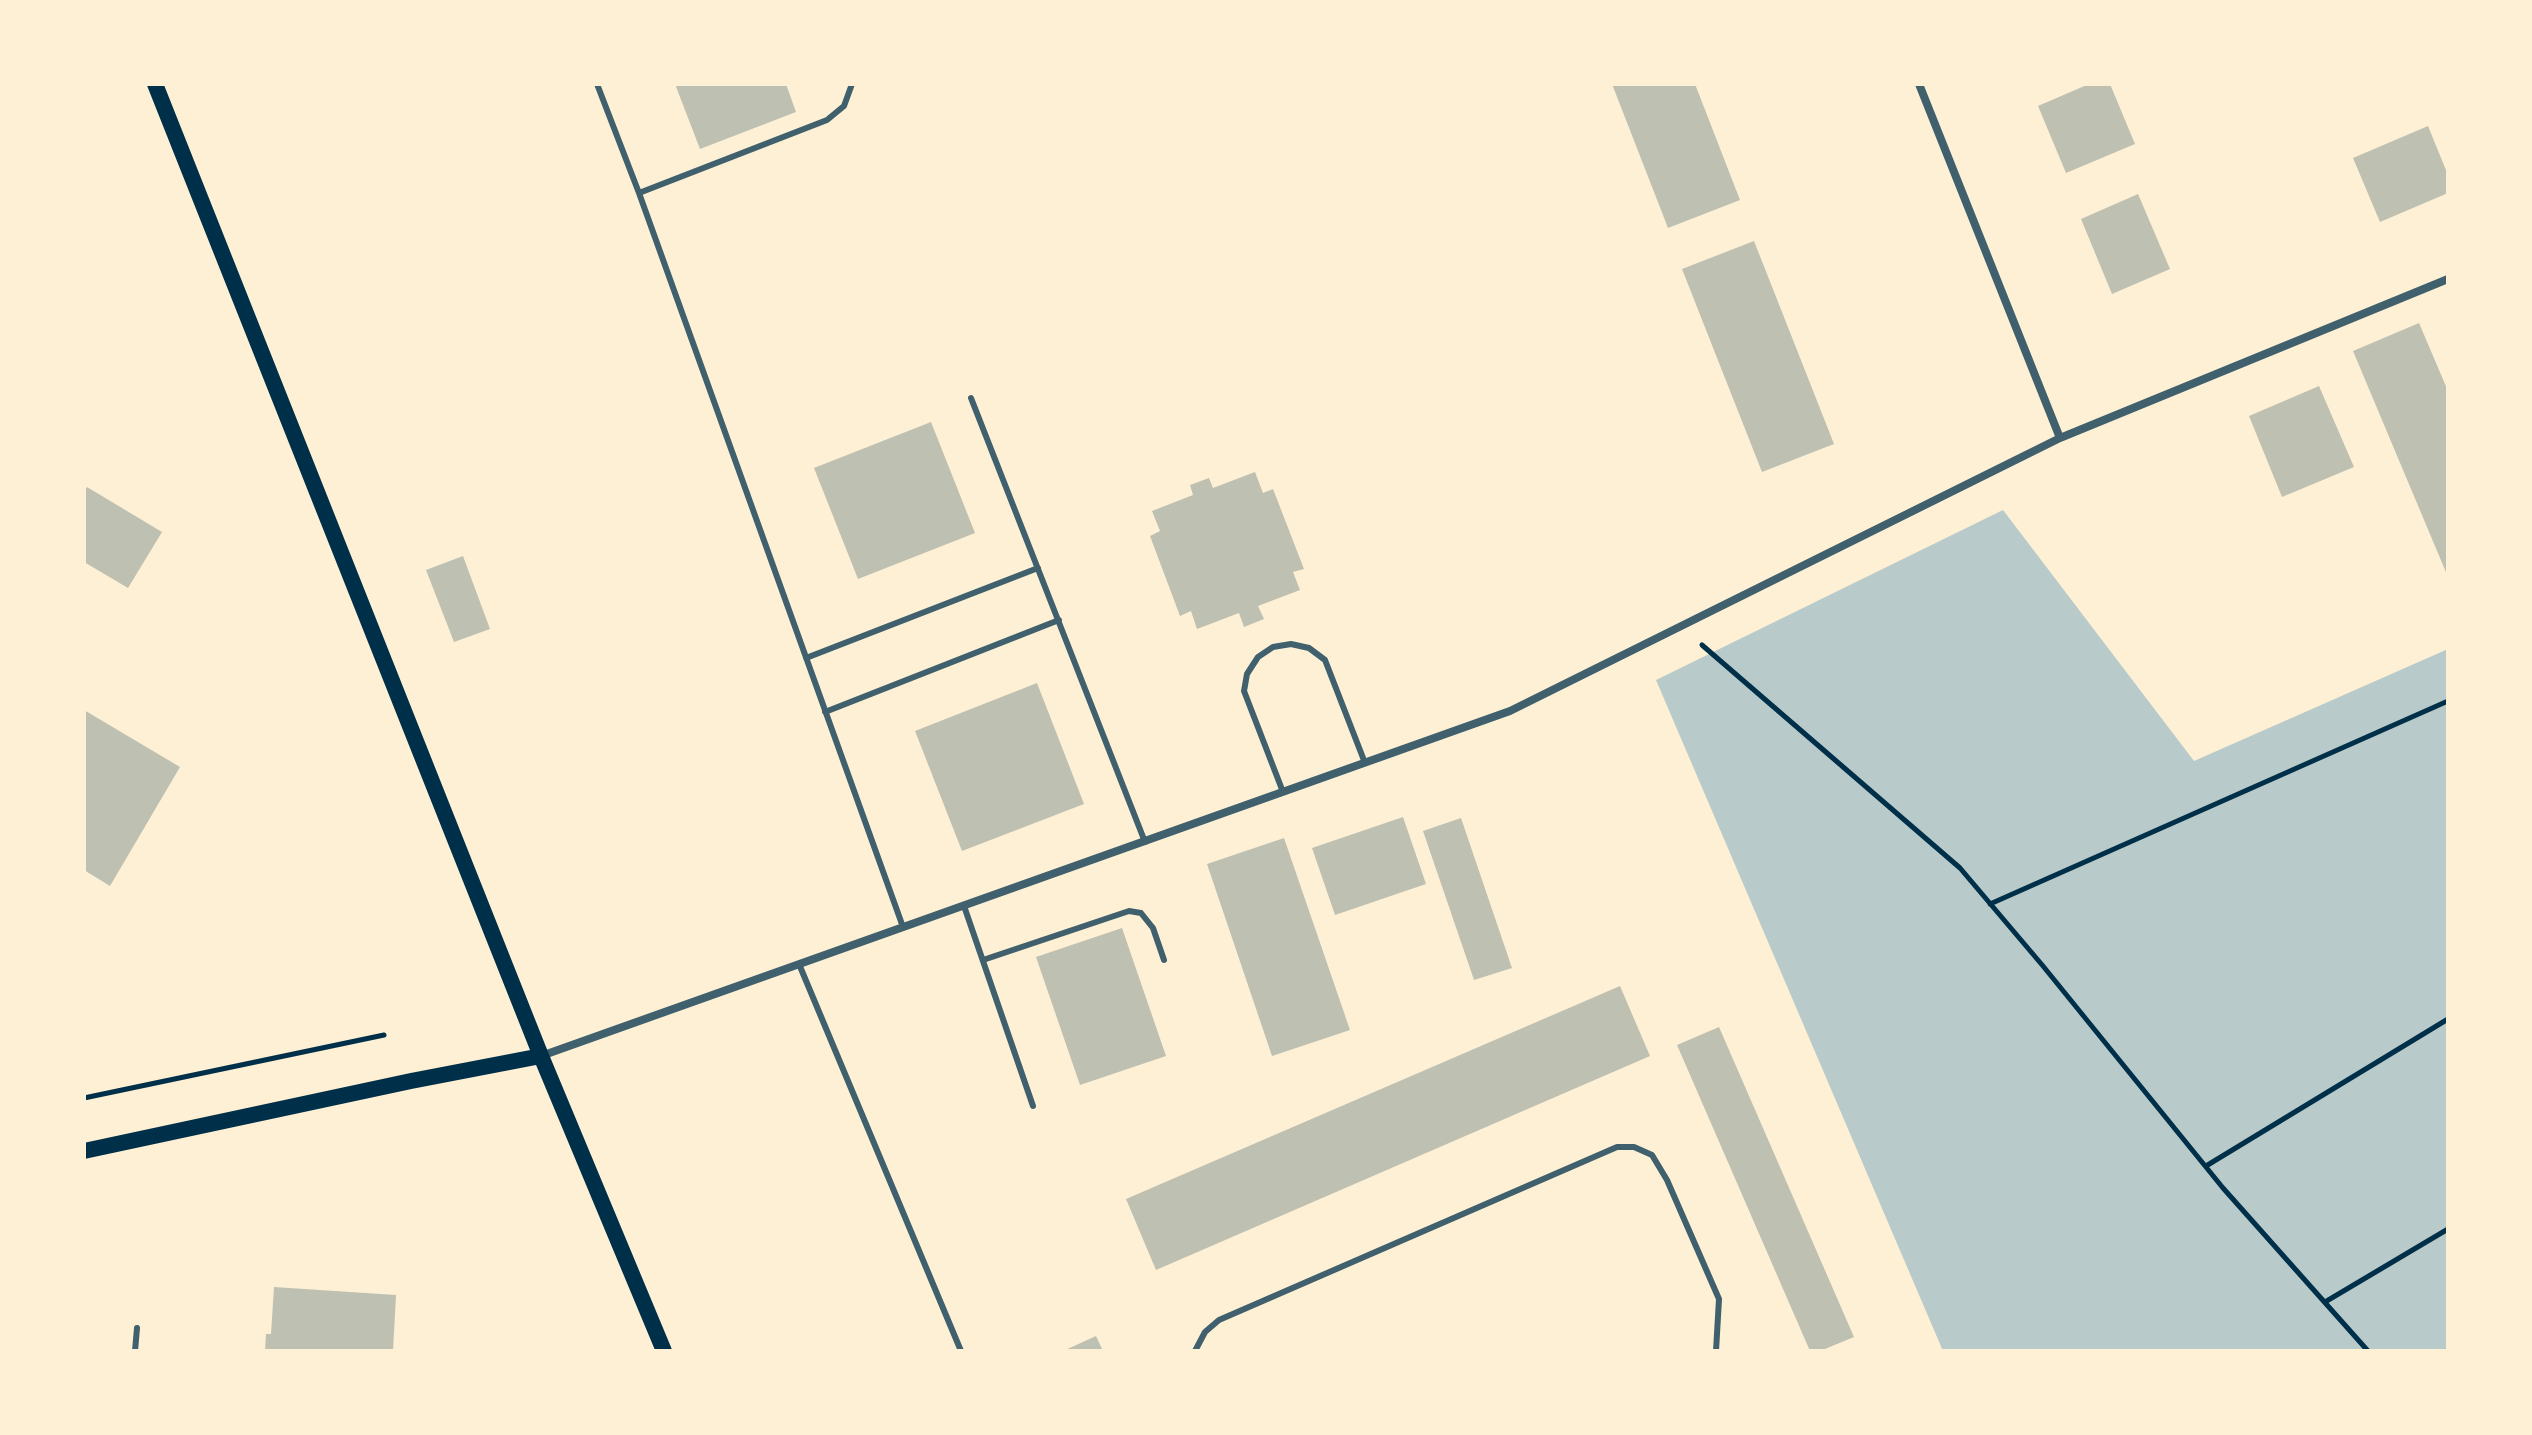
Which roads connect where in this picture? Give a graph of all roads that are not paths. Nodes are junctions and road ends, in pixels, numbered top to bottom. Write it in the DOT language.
graph roads {
  1 [pos="155,84"];
  2 [pos="597,84"];
  3 [pos="852,84"];
  4 [pos="1919,84"];
  5 [pos="639,193"];
  6 [pos="2448,279"];
  7 [pos="971,398"];
  8 [pos="2060,438"];
  9 [pos="1038,568"];
  10 [pos="1059,620"];
  11 [pos="806,658"];
  12 [pos="825,712"];
  13 [pos="1365,763"];
  14 [pos="1283,792"];
  15 [pos="1145,842"];
  16 [pos="964,906"];
  17 [pos="903,927"];
  18 [pos="983,960"];
  19 [pos="1164,960"];
  20 [pos="799,964"];
  21 [pos="541,1056"];
  22 [pos="1033,1106"];
  23 [pos="84,1151"];
  24 [pos="137,1328"];
  25 [pos="135,1351"];
  26 [pos="664,1351"];
  27 [pos="961,1351"];
  28 [pos="1195,1351"];
  29 [pos="1716,1351"];
  1 -- 21 [label="main road"];
  2 -- 5 [label="lane"];
  3 -- 5 [label="lane"];
  4 -- 8 [label="street"];
  5 -- 11 [label="lane"];
  6 -- 8 [label="street"];
  7 -- 9 [label="lane"];
  8 -- 13 [label="street"];
  9 -- 10 [label="lane"];
  9 -- 11 [label="lane"];
  10 -- 12 [label="lane"];
  10 -- 15 [label="lane"];
  11 -- 12 [label="lane"];
  12 -- 17 [label="lane"];
  13 -- 14 [label="street"];
  13 -- 14 [label="lane"];
  14 -- 15 [label="street"];
  15 -- 16 [label="street"];
  16 -- 17 [label="street"];
  16 -- 18 [label="lane"];
  17 -- 20 [label="street"];
  18 -- 19 [label="lane"];
  18 -- 22 [label="lane"];
  20 -- 21 [label="street"];
  20 -- 27 [label="lane"];
  21 -- 23 [label="main road"];
  21 -- 26 [label="main road"];
  24 -- 25 [label="lane"];
  28 -- 29 [label="lane"];
}
